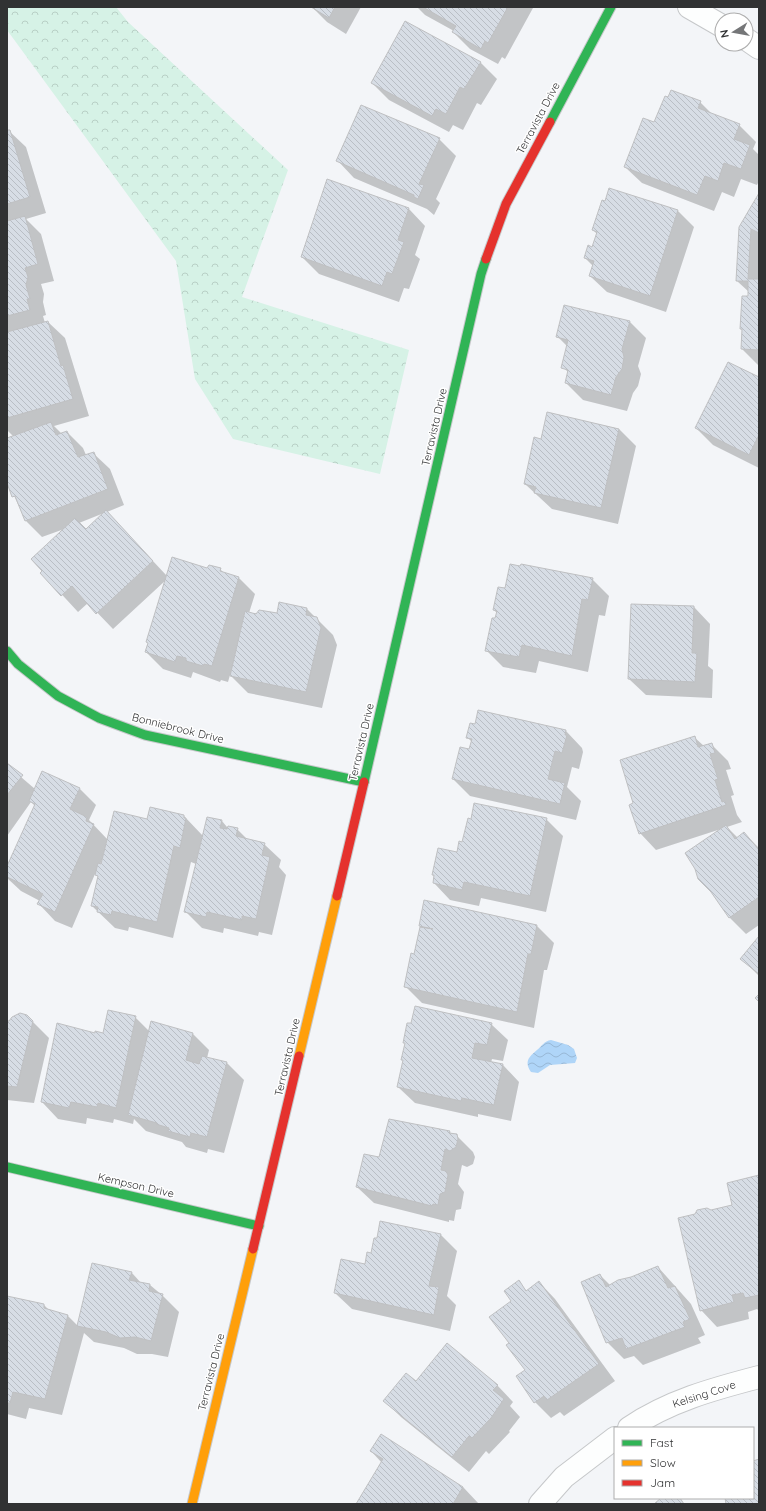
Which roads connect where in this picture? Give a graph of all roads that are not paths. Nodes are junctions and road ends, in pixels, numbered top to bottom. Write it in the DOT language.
graph roads {
  1 [pos="611,7"];
  2 [pos="689,7"];
  3 [pos="714,21"];
  4 [pos="7,651"];
  5 [pos="364,782"];
  6 [pos="7,1167"];
  7 [pos="259,1226"];
  8 [pos="759,1377"];
  9 [pos="631,1427"];
  10 [pos="614,1439"];
  11 [pos="192,1504"];
  12 [pos="540,1504"];
  1 -- 5 [label="street, Terravista Drive"];
  2 -- 3 [label="street"];
  4 -- 5 [label="street, Bonniebrook Drive"];
  5 -- 7 [label="street, Terravista Drive"];
  6 -- 7 [label="street, Kempson Drive"];
  7 -- 11 [label="street, Terravista Drive"];
  8 -- 9 [label="street, Kelsing Cove"];
  10 -- 12 [label="street"];
}
